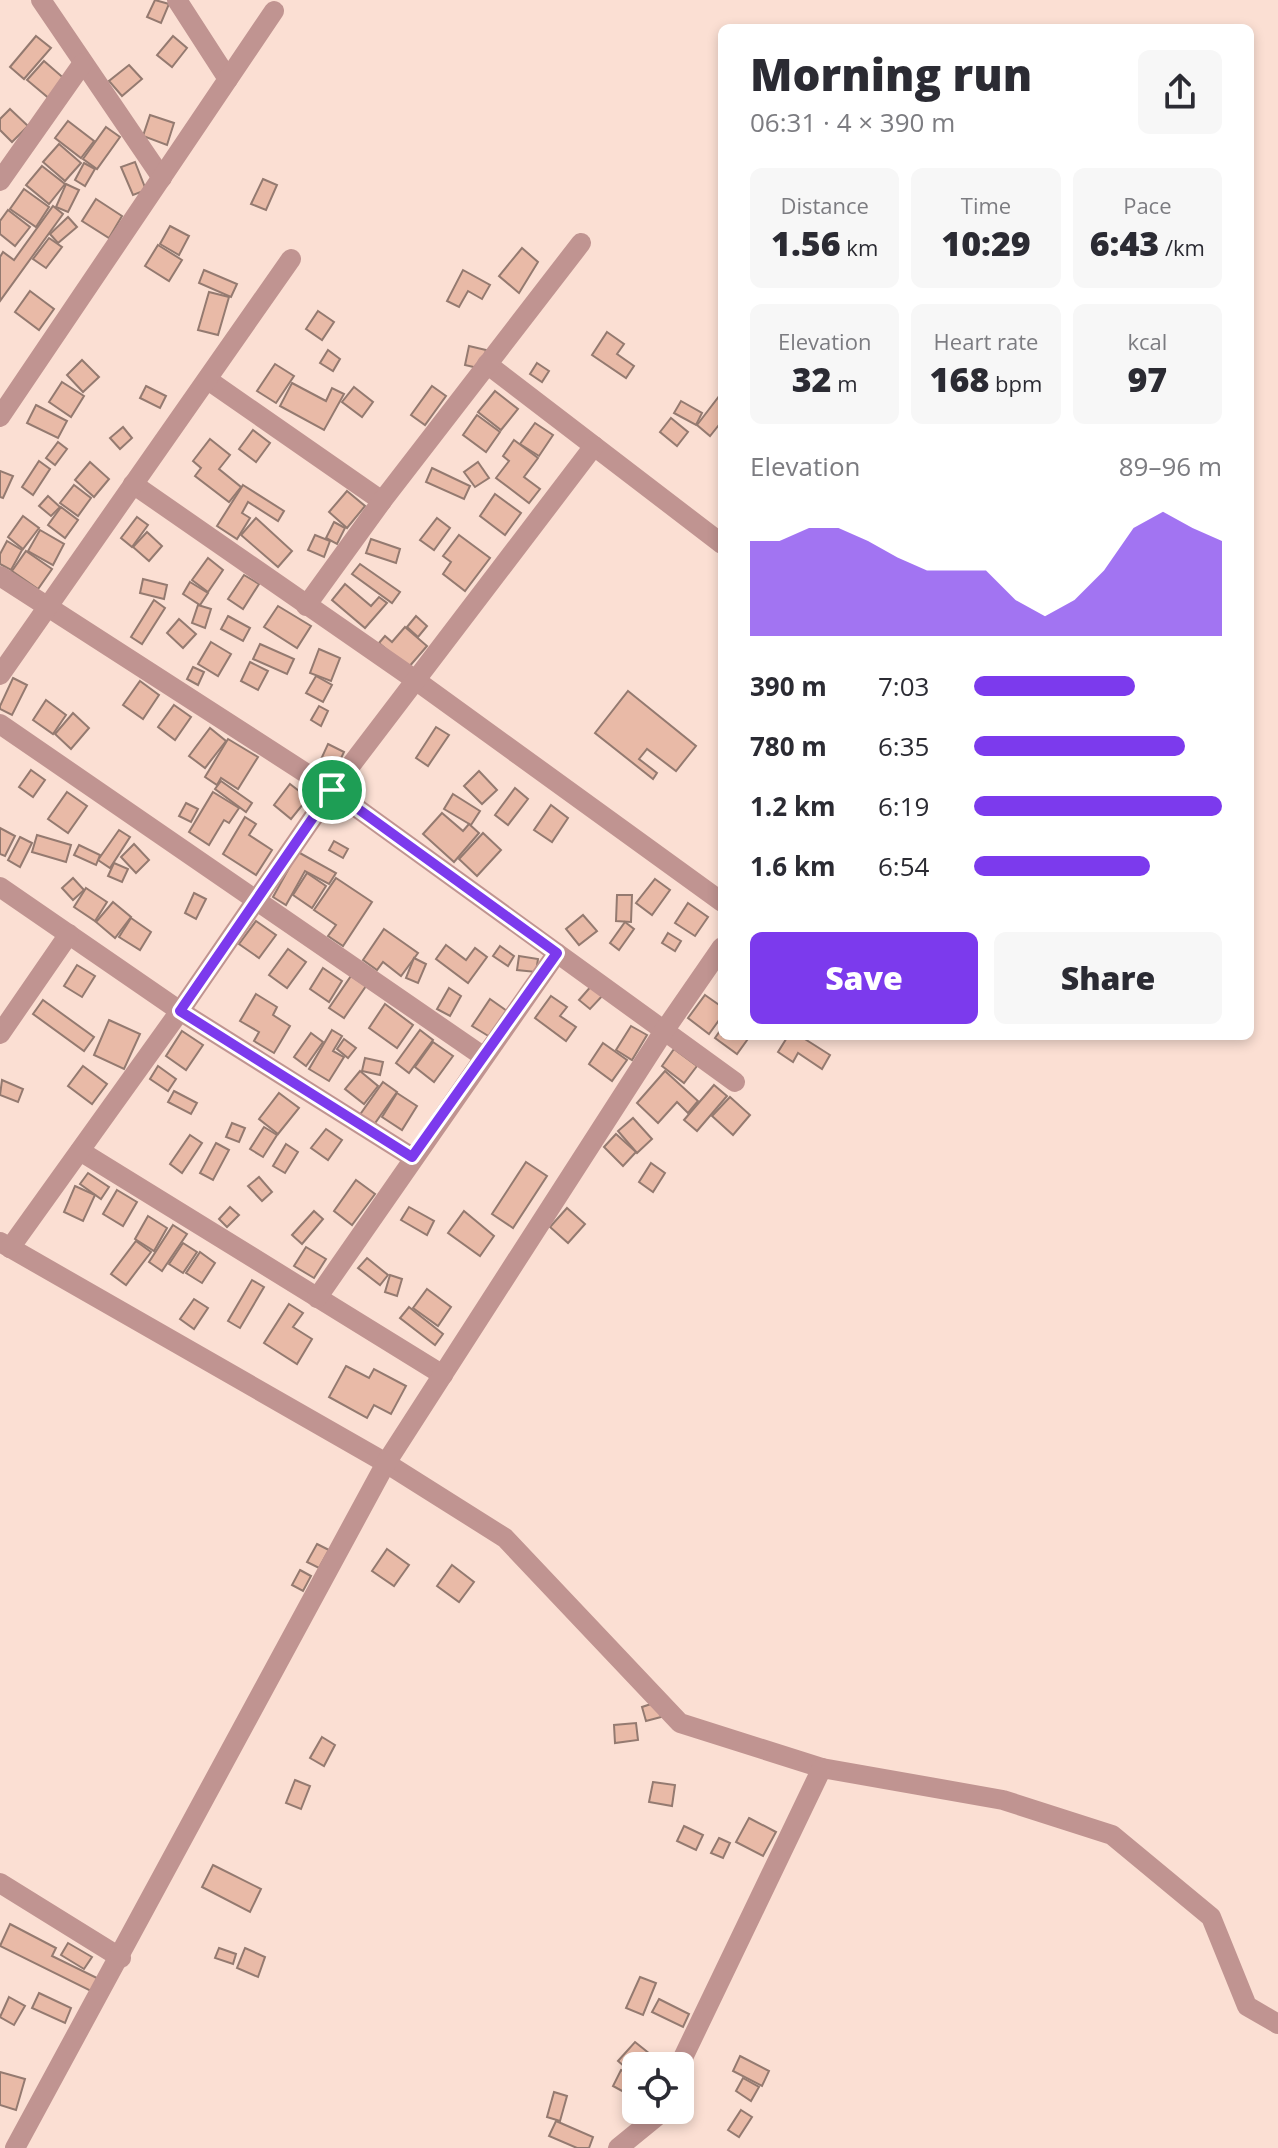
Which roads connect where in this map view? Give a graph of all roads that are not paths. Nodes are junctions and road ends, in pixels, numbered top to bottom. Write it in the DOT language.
graph roads {
  1 [pos="41,0"];
  2 [pos="177,0"];
  3 [pos="274,11"];
  4 [pos="83,63"];
  5 [pos="228,79"];
  6 [pos="162,178"];
  7 [pos="0,181"];
  8 [pos="581,243"];
  9 [pos="291,259"];
  10 [pos="487,364"];
  11 [pos="208,380"];
  12 [pos="0,417"];
  13 [pos="594,446"];
  14 [pos="133,484"];
  15 [pos="382,501"];
  16 [pos="718,541"];
  17 [pos="0,576"];
  18 [pos="306,606"];
  19 [pos="49,608"];
  20 [pos="0,675"];
  21 [pos="414,679"];
  22 [pos="0,724"];
  23 [pos="332,790"];
  24 [pos="0,887"];
  25 [pos="257,899"];
  26 [pos="718,899"];
  27 [pos="69,934"];
  28 [pos="557,953"];
  29 [pos="718,953"];
  30 [pos="180,1011"];
  31 [pos="664,1031"];
  32 [pos="0,1034"];
  33 [pos="484,1057"];
  34 [pos="735,1082"];
  35 [pos="80,1151"];
  36 [pos="412,1157"];
  37 [pos="5,1245"];
  38 [pos="317,1298"];
  39 [pos="443,1375"];
  40 [pos="386,1463"];
  41 [pos="822,1768"];
  42 [pos="5,1886"];
  43 [pos="0,1908"];
  44 [pos="121,1958"];
  45 [pos="1278,2024"];
  46 [pos="686,2052"];
  47 [pos="647,2124"];
  48 [pos="15,2148"];
  49 [pos="618,2148"];
  1 -- 4 [label="street"];
  2 -- 5 [label="street"];
  3 -- 5 [label="street"];
  4 -- 6 [label="street"];
  4 -- 7 [label="street"];
  5 -- 6 [label="street"];
  6 -- 12 [label="street"];
  8 -- 10 [label="street"];
  9 -- 11 [label="street"];
  10 -- 13 [label="street"];
  10 -- 15 [label="street"];
  11 -- 14 [label="street"];
  11 -- 15 [label="street"];
  13 -- 16 [label="street"];
  13 -- 21 [label="street"];
  14 -- 18 [label="street"];
  14 -- 19 [label="street"];
  15 -- 18 [label="street"];
  17 -- 19 [label="street"];
  18 -- 21 [label="street"];
  19 -- 20 [label="street"];
  19 -- 23 [label="street"];
  21 -- 23 [label="street"];
  21 -- 26 [label="street"];
  22 -- 25 [label="street"];
  23 -- 25 [label="street"];
  23 -- 28 [label="street"];
  24 -- 27 [label="street"];
  25 -- 30 [label="street"];
  25 -- 33 [label="street"];
  27 -- 30 [label="street"];
  27 -- 32 [label="street"];
  28 -- 31 [label="street"];
  28 -- 33 [label="street"];
  29 -- 31 [label="street"];
  30 -- 35 [label="street"];
  30 -- 36 [label="street"];
  31 -- 34 [label="street"];
  31 -- 39 [label="street"];
  33 -- 36 [label="street"];
  35 -- 37 [label="street"];
  35 -- 38 [label="street"];
  36 -- 38 [label="street"];
  37 -- 40 [label="street"];
  38 -- 39 [label="street"];
  39 -- 40 [label="street"];
  40 -- 41 [label="street"];
  40 -- 44 [label="street"];
  41 -- 45 [label="street"];
  41 -- 46 [label="street"];
  42 -- 43 [label="street"];
  42 -- 44 [label="street"];
  44 -- 48 [label="street"];
  47 -- 49 [label="street"];
}
